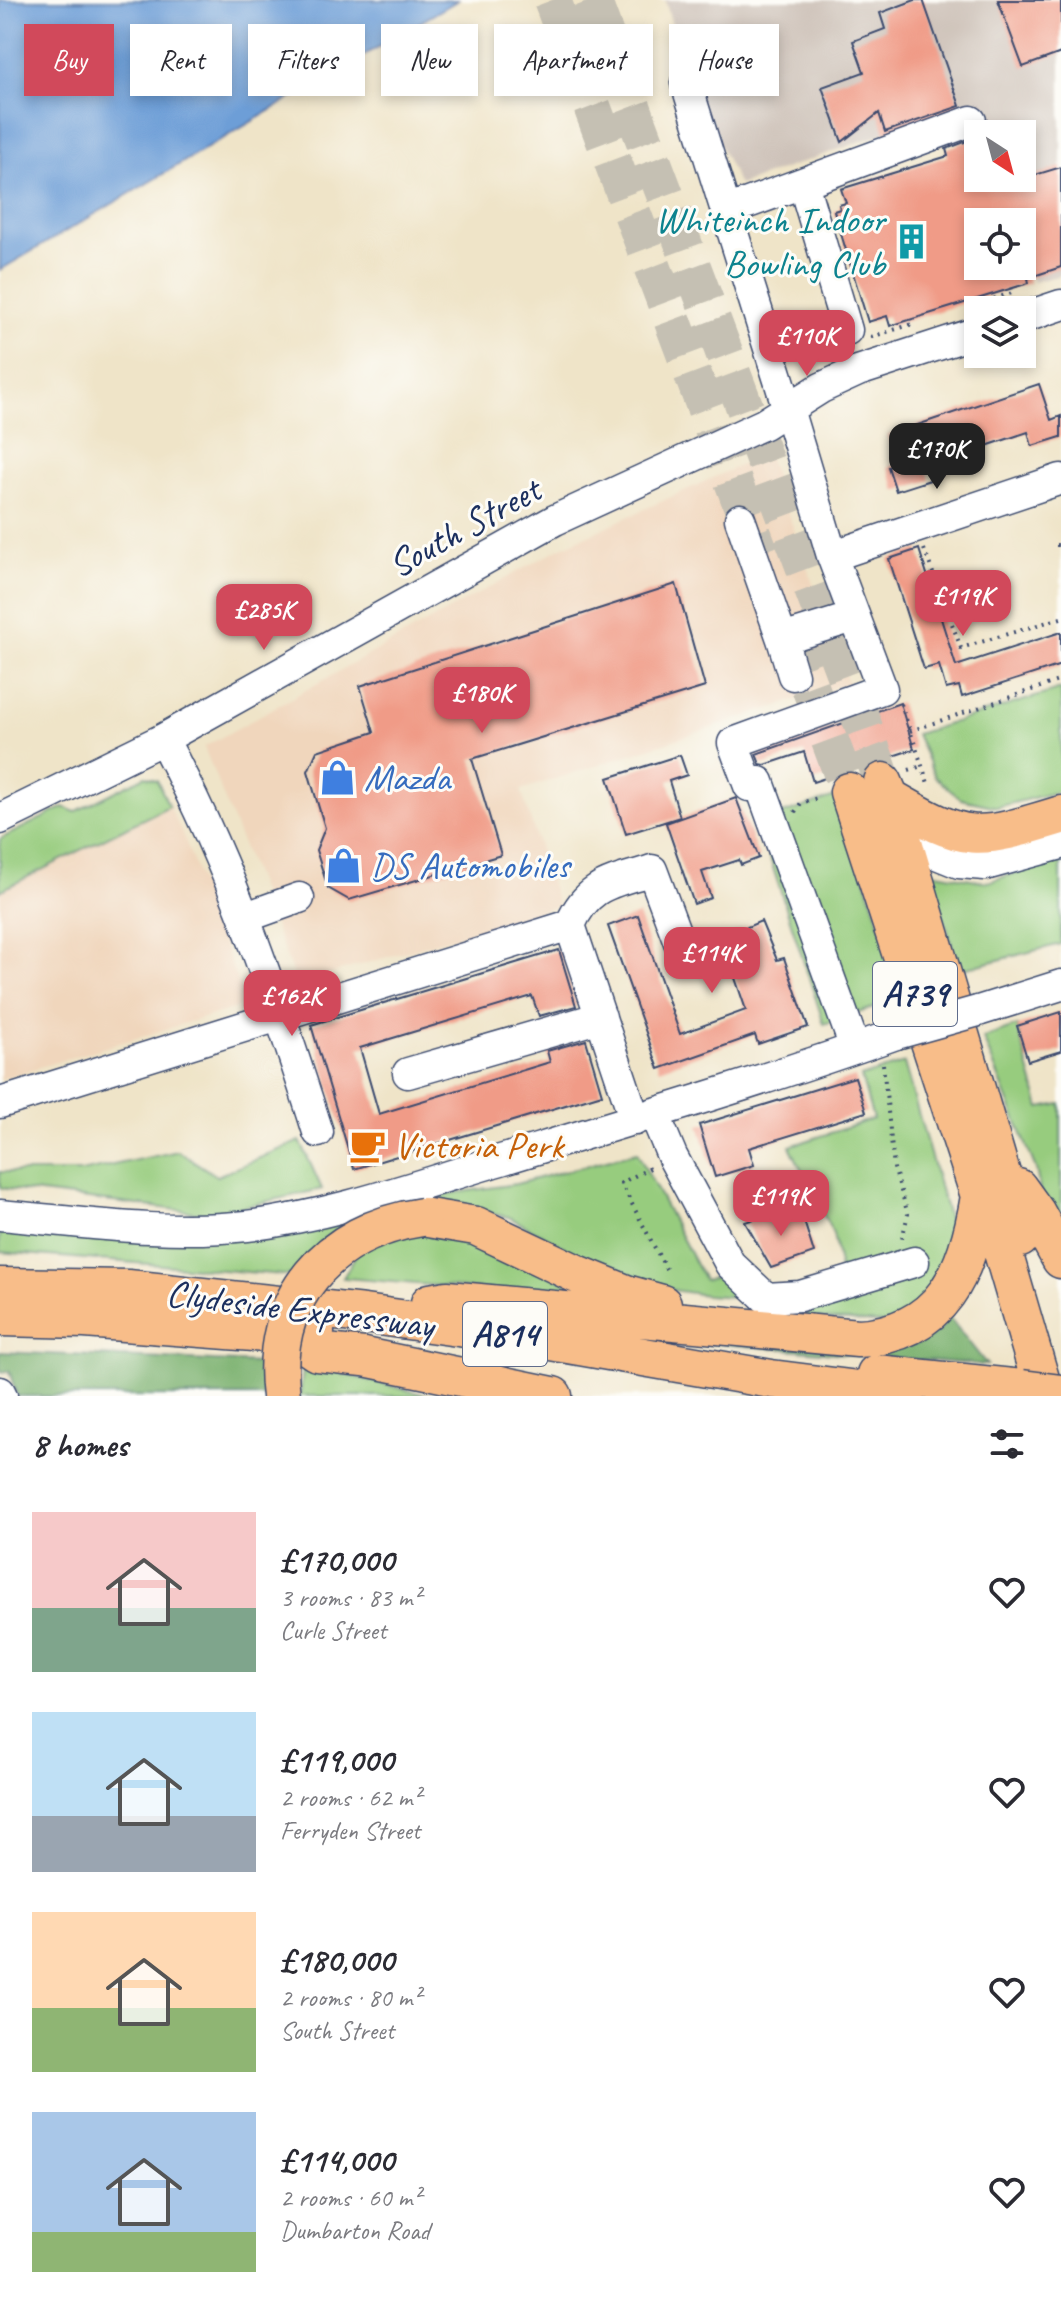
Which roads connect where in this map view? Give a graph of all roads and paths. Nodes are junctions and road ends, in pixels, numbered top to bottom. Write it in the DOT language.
graph roads {
  1 [pos="690,96"];
  2 [pos="964,124"];
  3 [pos="803,183"];
  4 [pos="726,211"];
  5 [pos="1061,305"];
  6 [pos="1036,313"];
  7 [pos="847,330"];
  8 [pos="964,337"];
  9 [pos="788,409"];
  10 [pos="1061,479"];
  11 [pos="740,519"];
  12 [pos="916,526"];
  13 [pos="832,556"];
  14 [pos="854,617"];
  15 [pos="1061,618"];
  16 [pos="782,639"];
  17 [pos="793,675"];
  18 [pos="1061,680"];
  19 [pos="880,686"];
  20 [pos="910,731"];
  21 [pos="163,739"];
  22 [pos="940,794"];
  23 [pos="871,799"];
  24 [pos="1061,815"];
  25 [pos="0,819"];
  26 [pos="902,839"];
  27 [pos="1061,844"];
  28 [pos="299,898"];
  29 [pos="246,917"];
  30 [pos="570,925"];
  31 [pos="679,942"];
  32 [pos="1061,985"];
  33 [pos="280,1013"];
  34 [pos="601,1017"];
  35 [pos="877,1041"];
  36 [pos="408,1073"];
  37 [pos="0,1103"];
  38 [pos="645,1116"];
  39 [pos="318,1132"];
  40 [pos="672,1156"];
  41 [pos="999,1164"];
  42 [pos="980,1196"];
  43 [pos="0,1215"];
  44 [pos="1061,1259"];
  45 [pos="0,1267"];
  46 [pos="666,1269"];
  47 [pos="902,1272"];
  48 [pos="0,1287"];
  49 [pos="128,1289"];
  50 [pos="364,1314"];
  51 [pos="0,1317"];
  52 [pos="85,1319"];
  53 [pos="729,1324"];
  54 [pos="292,1335"];
  55 [pos="0,1341"];
  56 [pos="645,1357"];
  57 [pos="1061,1379"];
  58 [pos="1034,1392"];
  59 [pos="1061,1394"];
  60 [pos="281,1396"];
  61 [pos="553,1396"];
  62 [pos="797,1396"];
  63 [pos="905,1396"];
  1 -- 4 [label="street"];
  2 -- 3 [label="street"];
  3 -- 4 [label="street"];
  3 -- 7 [label="street"];
  4 -- 9 [label="street"];
  5 -- 6 [label="street"];
  8 -- 9 [label="street, South Street"];
  9 -- 13 [label="street"];
  9 -- 21 [label="street, South Street"];
  10 -- 12 [label="street"];
  11 -- 16 [label="street"];
  12 -- 13 [label="street"];
  12 -- 15 [label="path"];
  13 -- 14 [label="street"];
  14 -- 16 [label="street"];
  14 -- 19 [label="street"];
  16 -- 17 [label="street"];
  18 -- 20 [label="path"];
  19 -- 20 [label="path"];
  19 -- 35 [label="street"];
  20 -- 22 [label="path"];
  21 -- 25 [label="street, South Street"];
  21 -- 29 [label="street"];
  23 -- 24 [label="main road"];
  23 -- 26 [label="main road, A739"];
  23 -- 42 [label="main road, A739"];
  26 -- 27 [label="street"];
  26 -- 41 [label="main road, A739"];
  28 -- 29 [label="street"];
  29 -- 33 [label="street"];
  30 -- 31 [label="street"];
  30 -- 33 [label="street"];
  30 -- 34 [label="street"];
  32 -- 35 [label="street, bridge"];
  33 -- 37 [label="street"];
  33 -- 39 [label="street"];
  34 -- 36 [label="street"];
  34 -- 38 [label="street"];
  35 -- 38 [label="street"];
  35 -- 47 [label="path"];
  38 -- 40 [label="street"];
  38 -- 43 [label="street"];
  40 -- 46 [label="path"];
  40 -- 47 [label="street"];
  41 -- 44 [label="main road"];
  41 -- 57 [label="main road, A739"];
  42 -- 53 [label="main road"];
  42 -- 58 [label="main road, A739"];
  45 -- 49 [label="main road"];
  48 -- 49 [label="main road, Clydeside Expressway / A814"];
  49 -- 50 [label="main road, Clydeside Expressway / A814"];
  50 -- 53 [label="main road"];
  50 -- 56 [label="main road, Clydeside Expressway / A814"];
  51 -- 52 [label="main road, Clydeside Expressway / A814"];
  52 -- 54 [label="main road, Clydeside Expressway / A814"];
  52 -- 55 [label="main road"];
  53 -- 60 [label="main road, bridge"];
  54 -- 61 [label="main road, A814"];
  54 -- 62 [label="main road, Clydeside Expressway"];
  56 -- 58 [label="main road, A814"];
  56 -- 63 [label="main road"];
  58 -- 59 [label="main road, A814, bridge"];
}
